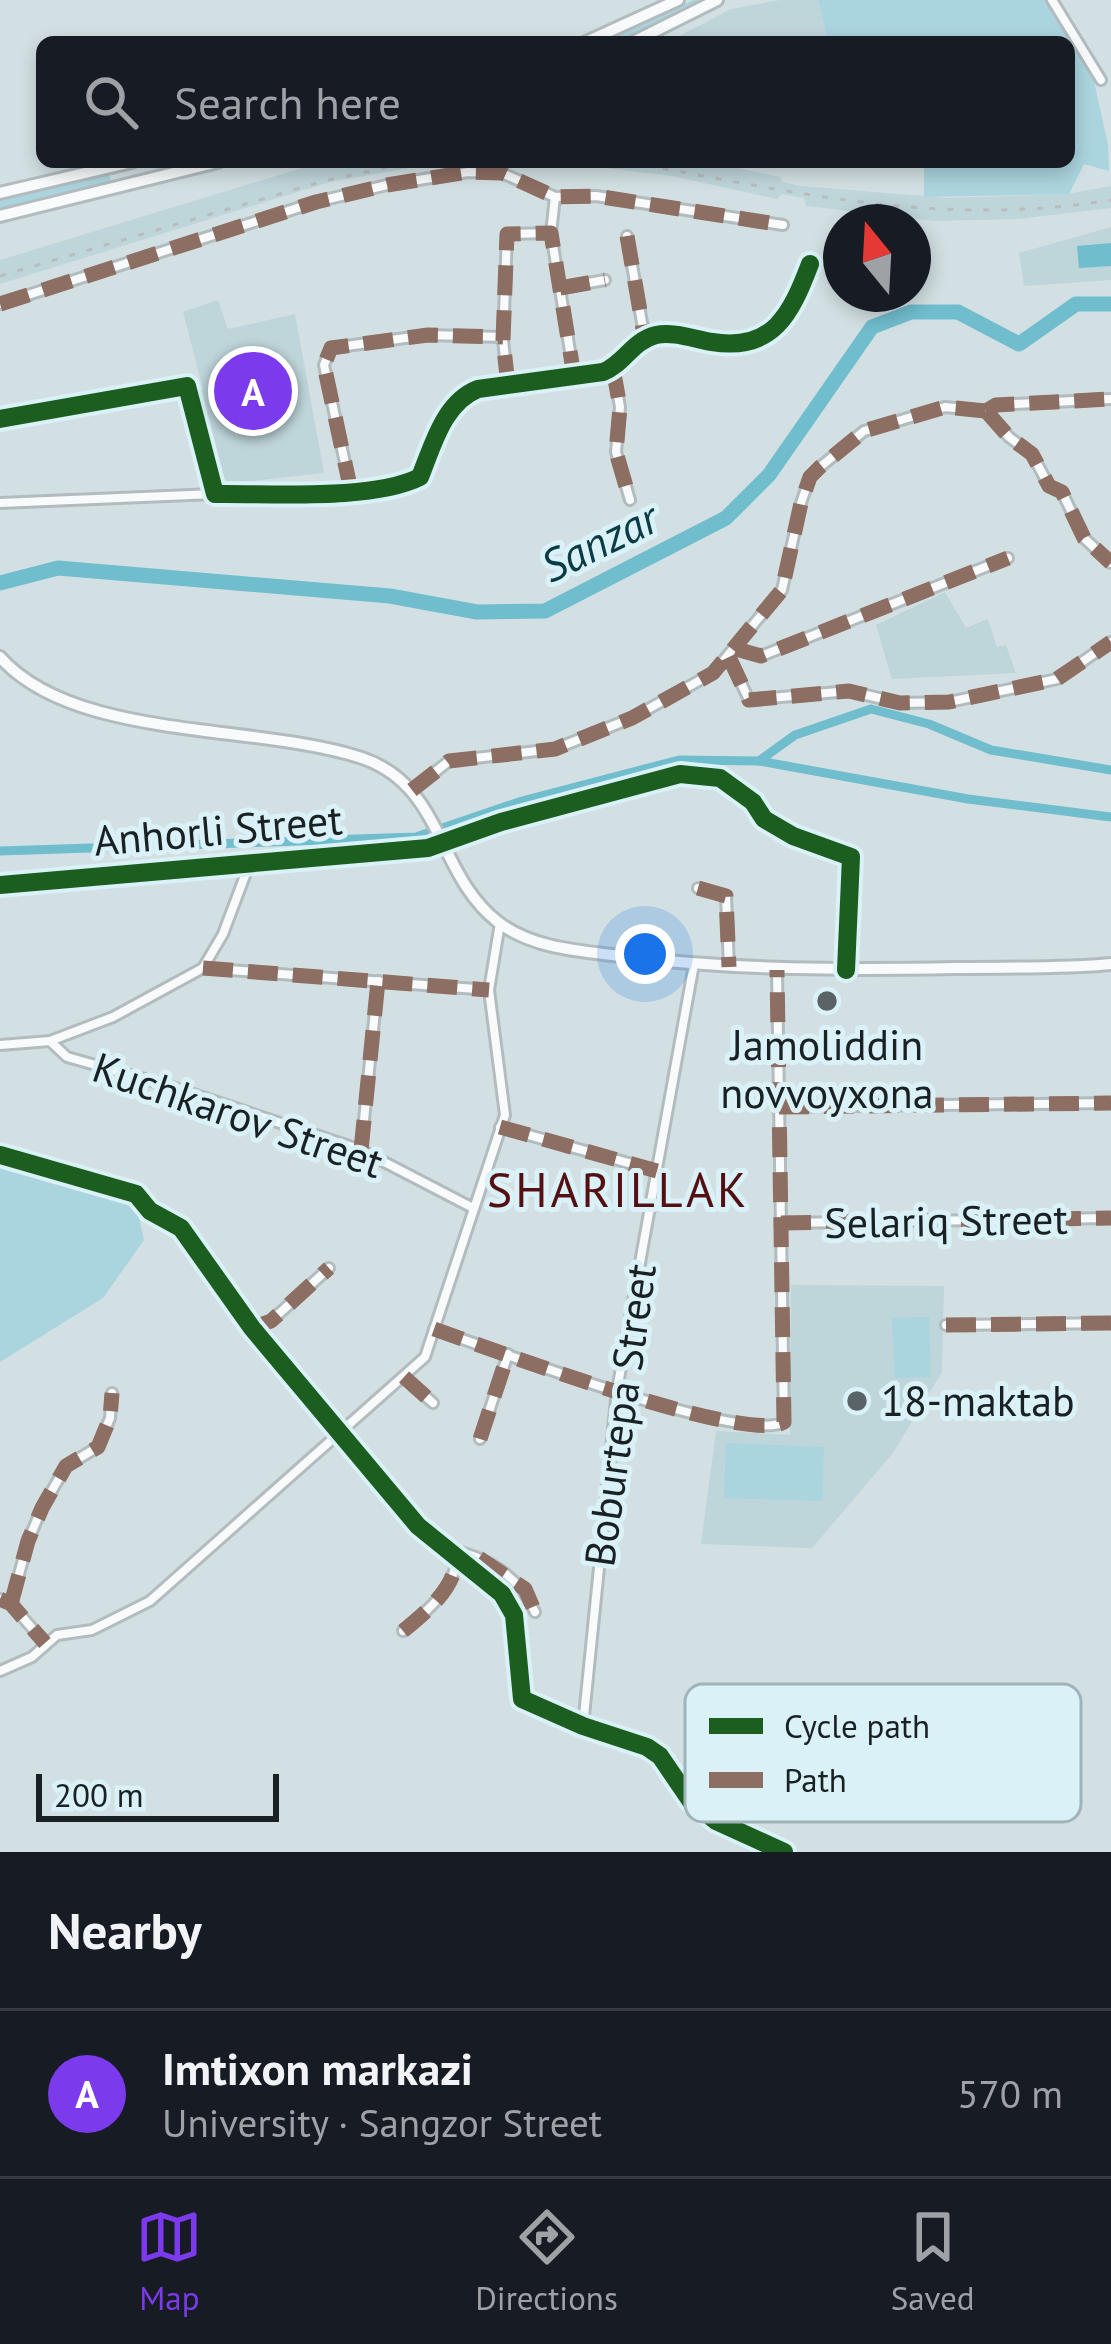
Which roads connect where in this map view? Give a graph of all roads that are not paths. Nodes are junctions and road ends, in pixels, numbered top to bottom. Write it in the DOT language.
graph roads {
  1 [pos="677,0"];
  2 [pos="717,0"];
  3 [pos="1052,0"];
  4 [pos="599,36"];
  5 [pos="645,36"];
  6 [pos="1074,36"];
  7 [pos="1075,37"];
  8 [pos="1102,80"];
  9 [pos="106,168"];
  10 [pos="111,168"];
  11 [pos="194,168"];
  12 [pos="114,188"];
  13 [pos="0,193"];
  14 [pos="555,196"];
  15 [pos="0,216"];
  16 [pos="783,226"];
  17 [pos="551,232"];
  18 [pos="627,236"];
  19 [pos="810,264"];
  20 [pos="605,280"];
  21 [pos="560,288"];
  22 [pos="0,304"];
  23 [pos="503,337"];
  24 [pos="645,340"];
  25 [pos="614,368"];
  26 [pos="574,376"];
  27 [pos="508,385"];
  28 [pos="1111,399"];
  29 [pos="986,411"];
  30 [pos="0,419"];
  31 [pos="351,491"];
  32 [pos="215,494"];
  33 [pos="630,500"];
  34 [pos="0,503"];
  35 [pos="1008,558"];
  36 [pos="1111,562"];
  37 [pos="1111,642"];
  38 [pos="732,653"];
  39 [pos="0,657"];
  40 [pos="412,790"];
  41 [pos="442,844"];
  42 [pos="249,865"];
  43 [pos="0,885"];
  44 [pos="698,887"];
  45 [pos="500,923"];
  46 [pos="694,964"];
  47 [pos="1111,964"];
  48 [pos="730,967"];
  49 [pos="202,968"];
  50 [pos="777,970"];
  51 [pos="846,970"];
  52 [pos="378,981"];
  53 [pos="489,990"];
  54 [pos="50,1041"];
  55 [pos="0,1045"];
  56 [pos="1111,1103"];
  57 [pos="779,1107"];
  58 [pos="500,1127"];
  59 [pos="361,1150"];
  60 [pos="0,1155"];
  61 [pos="656,1172"];
  62 [pos="472,1208"];
  63 [pos="1111,1219"];
  64 [pos="781,1223"];
  65 [pos="329,1268"];
  66 [pos="1111,1323"];
  67 [pos="946,1325"];
  68 [pos="252,1328"];
  69 [pos="434,1330"];
  70 [pos="508,1354"];
  71 [pos="404,1377"];
  72 [pos="617,1390"];
  73 [pos="112,1393"];
  74 [pos="433,1403"];
  75 [pos="340,1433"];
  76 [pos="480,1439"];
  77 [pos="445,1548"];
  78 [pos="456,1557"];
  79 [pos="0,1599"];
  80 [pos="11,1604"];
  81 [pos="535,1612"];
  82 [pos="403,1631"];
  83 [pos="45,1643"];
  84 [pos="0,1671"];
  85 [pos="583,1726"];
  86 [pos="685,1793"];
  87 [pos="718,1822"];
  88 [pos="784,1852"];
  1 -- 4 [label="main road"];
  2 -- 5 [label="main road"];
  3 -- 6 [label="street"];
  7 -- 8 [label="street"];
  9 -- 13 [label="main road"];
  10 -- 12 [label="main road"];
  11 -- 12 [label="main road"];
  12 -- 15 [label="main road"];
  14 -- 16 [label="street"];
  14 -- 17 [label="street"];
  14 -- 22 [label="street"];
  17 -- 21 [label="street"];
  17 -- 23 [label="street"];
  18 -- 24 [label="street"];
  19 -- 24 [label="street"];
  20 -- 21 [label="street"];
  21 -- 26 [label="street"];
  23 -- 27 [label="street"];
  23 -- 31 [label="street"];
  24 -- 25 [label="street"];
  25 -- 26 [label="street"];
  25 -- 33 [label="street"];
  26 -- 27 [label="street"];
  27 -- 31 [label="street"];
  28 -- 29 [label="street"];
  29 -- 36 [label="street"];
  29 -- 38 [label="street"];
  30 -- 32 [label="street"];
  31 -- 32 [label="street"];
  32 -- 34 [label="street"];
  35 -- 38 [label="street"];
  37 -- 38 [label="street"];
  38 -- 40 [label="street"];
  39 -- 40 [label="main road"];
  40 -- 41 [label="main road"];
  41 -- 42 [label="street, Anhorli Street"];
  41 -- 45 [label="main road"];
  41 -- 51 [label="street, Anhorli Street"];
  42 -- 43 [label="street, Anhorli Street"];
  42 -- 49 [label="street"];
  44 -- 48 [label="street"];
  45 -- 46 [label="main road"];
  45 -- 53 [label="street"];
  46 -- 48 [label="main road"];
  46 -- 61 [label="street, Boburtepa Street"];
  47 -- 51 [label="main road"];
  48 -- 50 [label="main road"];
  49 -- 52 [label="street"];
  49 -- 54 [label="street"];
  50 -- 51 [label="main road"];
  50 -- 57 [label="street"];
  52 -- 53 [label="street"];
  52 -- 59 [label="street"];
  53 -- 58 [label="street"];
  54 -- 55 [label="street, Kuchkarov Street"];
  54 -- 59 [label="street, Kuchkarov Street"];
  56 -- 57 [label="street"];
  57 -- 64 [label="street"];
  58 -- 61 [label="street"];
  58 -- 62 [label="street"];
  59 -- 62 [label="street, Kuchkarov Street"];
  60 -- 68 [label="street"];
  61 -- 72 [label="street, Boburtepa Street"];
  62 -- 69 [label="street"];
  63 -- 64 [label="street, Selariq Street"];
  64 -- 72 [label="street"];
  65 -- 68 [label="street"];
  66 -- 67 [label="street"];
  68 -- 75 [label="street"];
  69 -- 70 [label="street"];
  69 -- 71 [label="street"];
  70 -- 72 [label="street"];
  70 -- 76 [label="street"];
  71 -- 74 [label="street"];
  71 -- 75 [label="street"];
  72 -- 85 [label="street, Boburtepa Street"];
  73 -- 80 [label="street"];
  75 -- 77 [label="street"];
  75 -- 83 [label="street"];
  77 -- 78 [label="street"];
  77 -- 81 [label="street"];
  78 -- 82 [label="street"];
  78 -- 85 [label="street"];
  79 -- 80 [label="street"];
  80 -- 83 [label="street"];
  83 -- 84 [label="street"];
  85 -- 86 [label="street"];
  87 -- 88 [label="street"];
}
